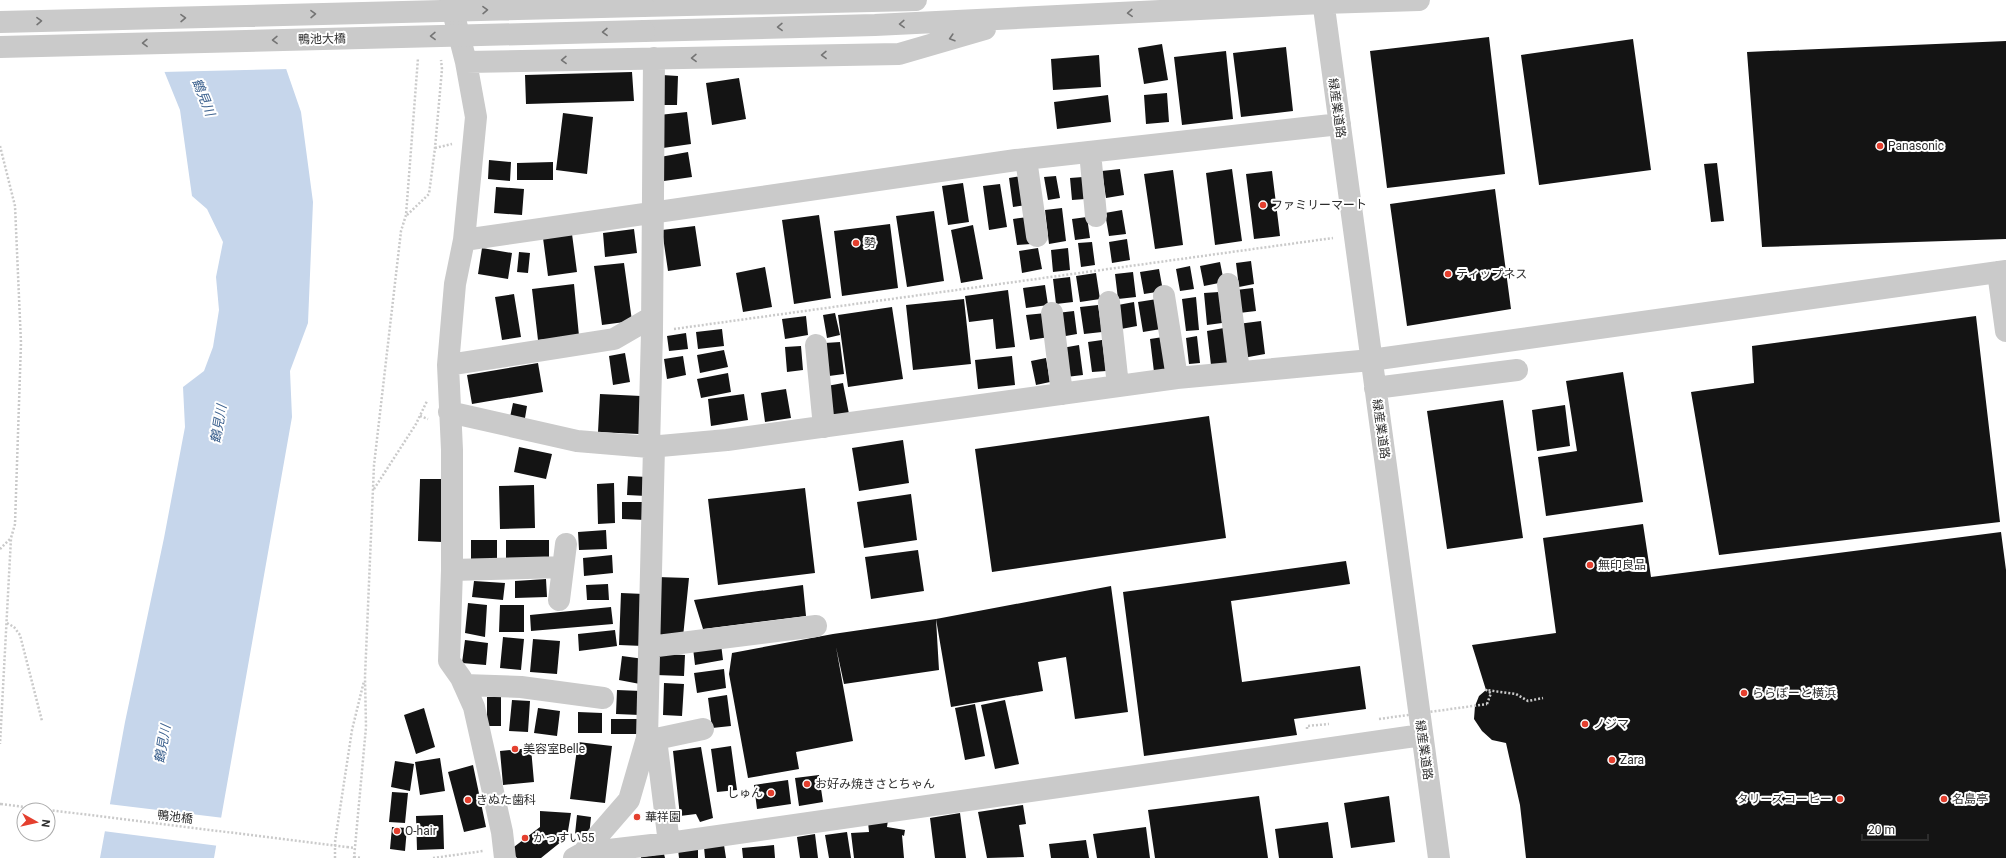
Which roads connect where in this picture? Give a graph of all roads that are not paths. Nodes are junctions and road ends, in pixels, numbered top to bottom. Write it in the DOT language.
graph roads {
  1 [pos="450,0"];
  2 [pos="916,0"];
  3 [pos="1151,0"];
  4 [pos="1419,0"];
  5 [pos="1323,1"];
  6 [pos="1016,19"];
  7 [pos="0,22"];
  8 [pos="0,46"];
  9 [pos="654,58"];
  10 [pos="466,62"];
  11 [pos="1340,124"];
  12 [pos="1090,152"];
  13 [pos="1026,159"];
  14 [pos="652,212"];
  15 [pos="1096,216"];
  16 [pos="1037,236"];
  17 [pos="464,240"];
  18 [pos="2002,271"];
  19 [pos="1228,284"];
  20 [pos="1164,296"];
  21 [pos="1109,302"];
  22 [pos="1052,313"];
  23 [pos="652,324"];
  24 [pos="2006,331"];
  25 [pos="816,345"];
  26 [pos="1371,360"];
  27 [pos="448,365"];
  28 [pos="1517,370"];
  29 [pos="1239,372"];
  30 [pos="1177,378"];
  31 [pos="1118,386"];
  32 [pos="1375,388"];
  33 [pos="1062,394"];
  34 [pos="449,412"];
  35 [pos="824,427"];
  36 [pos="651,447"];
  37 [pos="566,544"];
  38 [pos="563,567"];
  39 [pos="452,570"];
  40 [pos="559,600"];
  41 [pos="816,626"];
  42 [pos="649,647"];
  43 [pos="464,685"];
  44 [pos="603,698"];
  45 [pos="703,729"];
  46 [pos="1422,735"];
  47 [pos="651,739"];
  48 [pos="669,843"];
  49 [pos="504,853"];
  50 [pos="579,855"];
  51 [pos="1439,858"];
  1 -- 10 [label="street"];
  7 -- 2 [label="street, 鴨池大橋, one-way, bridge"];
  3 -- 5 [label="street"];
  4 -- 5 [label="street"];
  5 -- 6 [label="street, one-way"];
  5 -- 11 [label="street, 緑産業道路"];
  6 -- 8 [label="street, 鴨池大橋, one-way, bridge"];
  6 -- 9 [label="street, one-way"];
  9 -- 10 [label="street, one-way"];
  9 -- 14 [label="street"];
  10 -- 17 [label="street"];
  11 -- 12 [label="street"];
  11 -- 26 [label="street, 緑産業道路"];
  12 -- 13 [label="street"];
  12 -- 15 [label="street"];
  13 -- 14 [label="street"];
  13 -- 16 [label="street"];
  14 -- 17 [label="street"];
  14 -- 23 [label="street"];
  17 -- 27 [label="street"];
  18 -- 24 [label="street"];
  18 -- 26 [label="street"];
  19 -- 29 [label="street"];
  20 -- 30 [label="street"];
  21 -- 31 [label="street"];
  22 -- 33 [label="street"];
  23 -- 27 [label="street"];
  23 -- 36 [label="street"];
  25 -- 35 [label="street"];
  26 -- 29 [label="street"];
  26 -- 32 [label="street, 緑産業道路"];
  27 -- 34 [label="street"];
  28 -- 32 [label="street"];
  29 -- 30 [label="street"];
  30 -- 31 [label="street"];
  31 -- 33 [label="street"];
  32 -- 46 [label="street, 緑産業道路"];
  33 -- 35 [label="street"];
  34 -- 36 [label="street"];
  34 -- 39 [label="street"];
  35 -- 36 [label="street"];
  36 -- 42 [label="street"];
  37 -- 38 [label="street"];
  38 -- 39 [label="street"];
  38 -- 40 [label="street"];
  39 -- 43 [label="street"];
  41 -- 42 [label="street"];
  42 -- 47 [label="street"];
  43 -- 44 [label="street"];
  43 -- 49 [label="street"];
  45 -- 47 [label="street"];
  46 -- 48 [label="street"];
  46 -- 51 [label="street, 緑産業道路"];
  47 -- 48 [label="street"];
  47 -- 50 [label="street"];
  48 -- 50 [label="street"];
}
